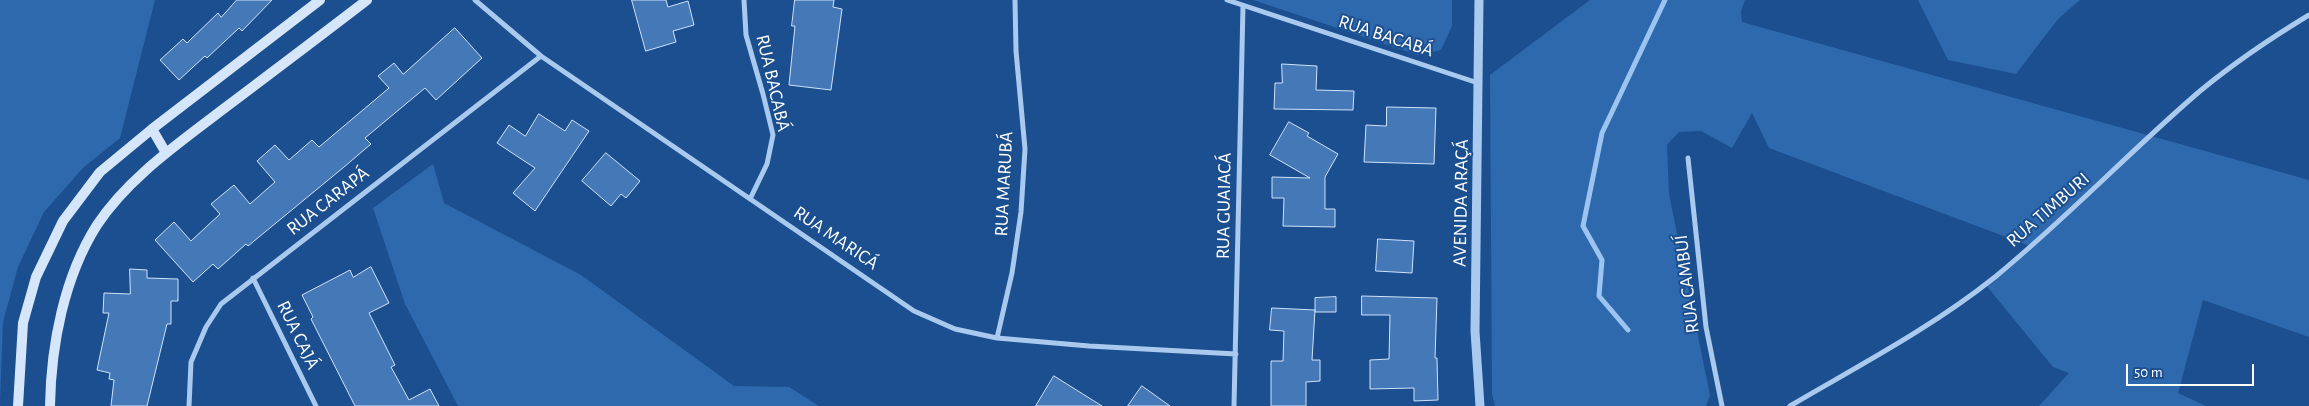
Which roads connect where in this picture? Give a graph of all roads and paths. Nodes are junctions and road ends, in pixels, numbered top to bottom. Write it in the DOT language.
graph roads {
  1 [pos="320,0"];
  2 [pos="367,0"];
  3 [pos="475,0"];
  4 [pos="744,0"];
  5 [pos="1015,0"];
  6 [pos="1226,0"];
  7 [pos="1480,0"];
  8 [pos="1243,6"];
  9 [pos="2309,15"];
  10 [pos="541,56"];
  11 [pos="1478,83"];
  12 [pos="152,128"];
  13 [pos="166,153"];
  14 [pos="1688,158"];
  15 [pos="750,199"];
  16 [pos="253,278"];
  17 [pos="997,338"];
  18 [pos="1236,354"];
  19 [pos="18,406"];
  20 [pos="50,406"];
  21 [pos="189,406"];
  22 [pos="316,406"];
  23 [pos="1234,406"];
  24 [pos="1480,406"];
  25 [pos="1722,406"];
  26 [pos="1790,406"];
  1 -- 12 [label="main road"];
  2 -- 13 [label="main road"];
  3 -- 10 [label="street, RUA MARICÁ"];
  4 -- 15 [label="street, RUA BACABÁ"];
  5 -- 17 [label="street, RUA MARUBÁ"];
  6 -- 8 [label="street, RUA BACABÁ"];
  7 -- 11 [label="street, AVENIDA ARAÇÁ"];
  8 -- 11 [label="street, RUA BACABÁ"];
  8 -- 18 [label="street, RUA GUAIACÁ"];
  9 -- 26 [label="street, RUA TIMBURI"];
  10 -- 15 [label="street, RUA MARICÁ"];
  10 -- 16 [label="street, RUA CARAPÁ"];
  11 -- 24 [label="street, AVENIDA ARAÇÁ"];
  12 -- 13 [label="main road"];
  12 -- 19 [label="main road"];
  13 -- 20 [label="main road"];
  14 -- 25 [label="street, RUA CAMBUÍ"];
  15 -- 17 [label="street, RUA MARICÁ"];
  16 -- 21 [label="street, RUA CARAPÁ"];
  16 -- 22 [label="street, RUA CAJÁ"];
  17 -- 18 [label="street, RUA MARICÁ"];
  18 -- 23 [label="street, RUA GUAIACÁ"];
}
